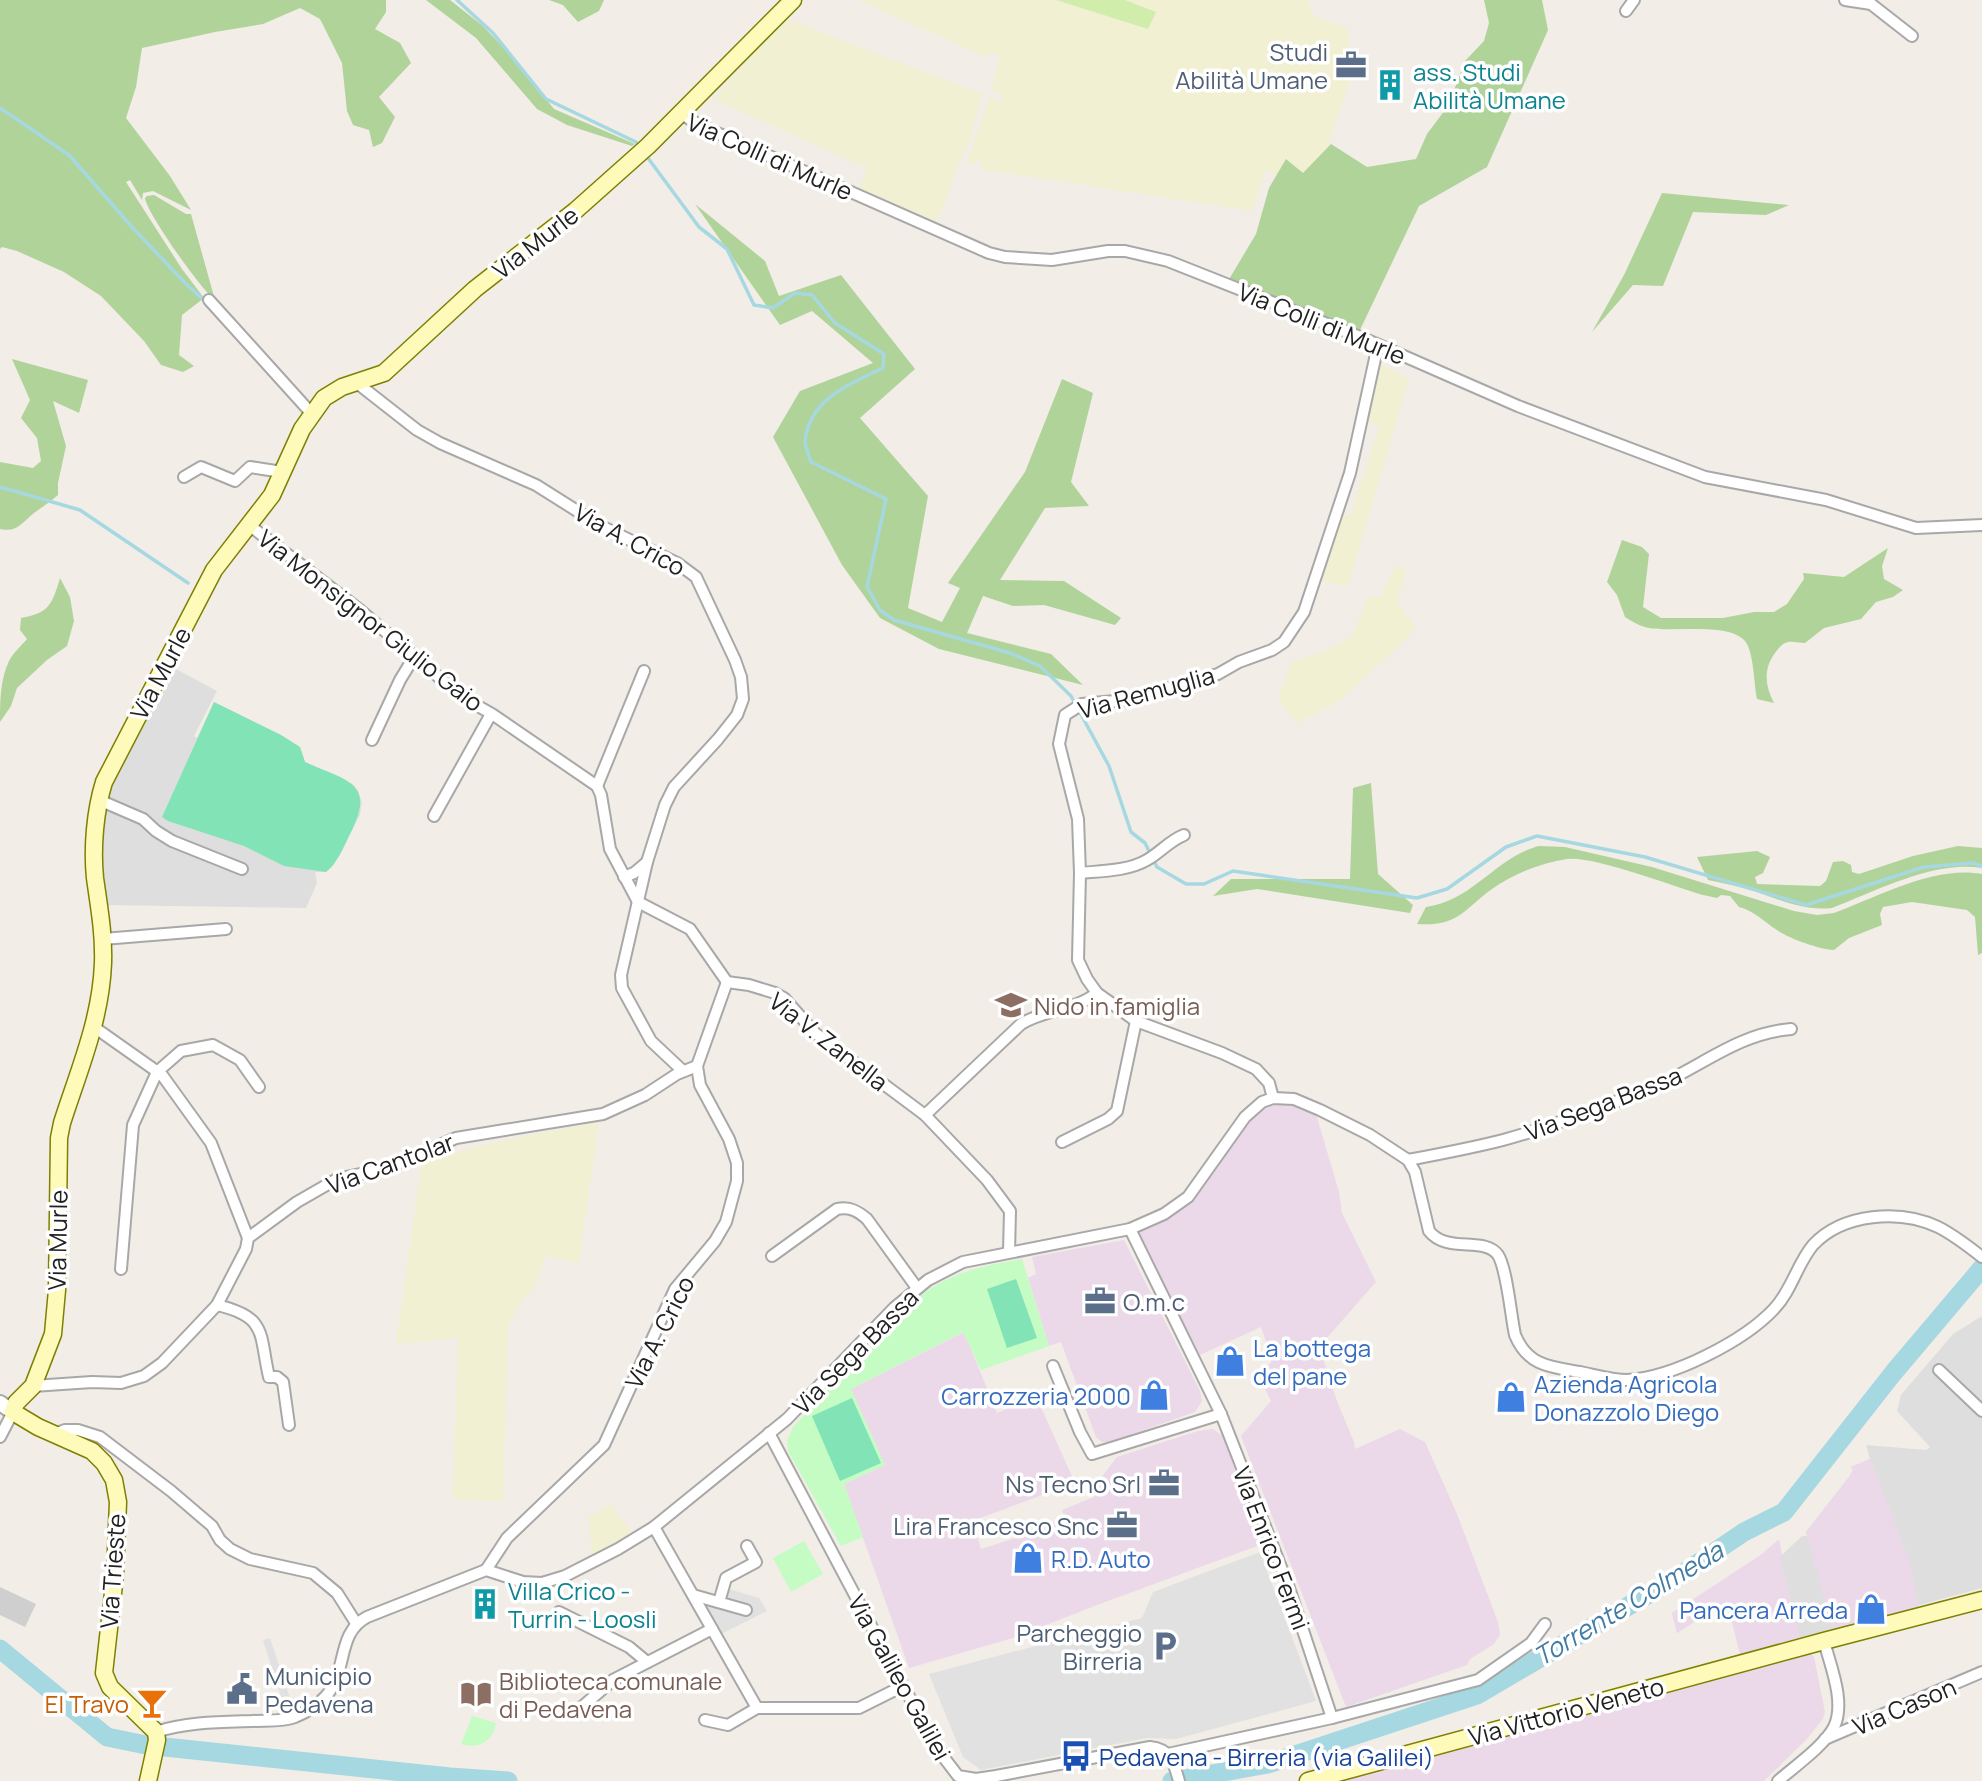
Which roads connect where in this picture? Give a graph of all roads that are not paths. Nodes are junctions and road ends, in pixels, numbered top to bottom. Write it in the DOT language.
graph roads {
  1 [pos="793,0"];
  2 [pos="1634,0"];
  3 [pos="1845,0"];
  4 [pos="1626,11"];
  5 [pos="1912,36"];
  6 [pos="673,121"];
  7 [pos="209,300"];
  8 [pos="1378,345"];
  9 [pos="357,383"];
  10 [pos="312,414"];
  11 [pos="282,472"];
  12 [pos="184,477"];
  13 [pos="249,525"];
  14 [pos="1982,525"];
  15 [pos="414,657"];
  16 [pos="644,671"];
  17 [pos="491,713"];
  18 [pos="372,740"];
  19 [pos="597,786"];
  20 [pos="99,800"];
  21 [pos="434,816"];
  22 [pos="1184,835"];
  23 [pos="647,862"];
  24 [pos="242,869"];
  25 [pos="1080,873"];
  26 [pos="624,877"];
  27 [pos="638,902"];
  28 [pos="226,929"];
  29 [pos="103,939"];
  30 [pos="727,982"];
  31 [pos="1097,993"];
  32 [pos="1136,1021"];
  33 [pos="94,1027"];
  34 [pos="1791,1029"];
  35 [pos="697,1066"];
  36 [pos="683,1071"];
  37 [pos="157,1072"];
  38 [pos="259,1087"];
  39 [pos="1273,1098"];
  40 [pos="925,1115"];
  41 [pos="1062,1142"];
  42 [pos="1408,1160"];
  43 [pos="1130,1229"];
  44 [pos="248,1238"];
  45 [pos="1009,1252"];
  46 [pos="772,1256"];
  47 [pos="1982,1257"];
  48 [pos="121,1269"];
  49 [pos="917,1288"];
  50 [pos="217,1305"];
  51 [pos="1053,1366"];
  52 [pos="1939,1370"];
  53 [pos="33,1386"];
  54 [pos="6,1407"];
  55 [pos="1982,1410"];
  56 [pos="1221,1414"];
  57 [pos="289,1425"];
  58 [pos="769,1433"];
  59 [pos="55,1434"];
  60 [pos="0,1437"];
  61 [pos="654,1527"];
  62 [pos="747,1546"];
  63 [pos="486,1570"];
  64 [pos="693,1595"];
  65 [pos="1982,1600"];
  66 [pos="719,1602"];
  67 [pos="746,1610"];
  68 [pos="559,1612"];
  69 [pos="356,1623"];
  70 [pos="1545,1624"];
  71 [pos="712,1629"];
  72 [pos="1824,1641"];
  73 [pos="647,1662"];
  74 [pos="1982,1672"];
  75 [pos="903,1686"];
  76 [pos="583,1706"];
  77 [pos="757,1708"];
  78 [pos="1332,1718"];
  79 [pos="705,1720"];
  80 [pos="156,1736"];
  81 [pos="1825,1739"];
  82 [pos="1171,1758"];
  83 [pos="149,1777"];
  84 [pos="1179,1781"];
  85 [pos="1308,1781"];
  86 [pos="1778,1781"];
  1 -- 6 [label="main road, Via Murle"];
  2 -- 4 [label="street"];
  3 -- 5 [label="street"];
  6 -- 8 [label="street, Via Colli di Murle"];
  6 -- 9 [label="main road, Via Murle"];
  7 -- 10 [label="street"];
  8 -- 14 [label="street, Via Colli di Murle"];
  8 -- 25 [label="street, Via Remuglia"];
  9 -- 10 [label="main road, Via Murle"];
  9 -- 23 [label="street, Via A. Crico"];
  10 -- 11 [label="main road, Via Murle"];
  11 -- 12 [label="street"];
  11 -- 13 [label="main road, Via Murle"];
  13 -- 15 [label="street, Via Monsignor Giulio Gaio"];
  13 -- 20 [label="main road, Via Murle"];
  15 -- 17 [label="street, Via Monsignor Giulio Gaio"];
  15 -- 18 [label="street"];
  16 -- 19 [label="street"];
  17 -- 19 [label="street, Via Monsignor Giulio Gaio"];
  17 -- 21 [label="street"];
  19 -- 26 [label="street"];
  20 -- 24 [label="street"];
  20 -- 29 [label="main road, Via Murle"];
  22 -- 25 [label="street"];
  23 -- 26 [label="street"];
  23 -- 27 [label="street, Via A. Crico"];
  25 -- 31 [label="street, Via Remuglia"];
  26 -- 27 [label="street"];
  27 -- 30 [label="street"];
  27 -- 36 [label="street"];
  28 -- 29 [label="street"];
  29 -- 33 [label="main road, Via Murle"];
  30 -- 35 [label="street"];
  30 -- 40 [label="street, Via V. Zanella"];
  31 -- 32 [label="street, Via Remuglia"];
  31 -- 40 [label="street"];
  32 -- 39 [label="street, Via Remuglia"];
  32 -- 41 [label="street"];
  33 -- 37 [label="street"];
  33 -- 53 [label="main road, Via Murle"];
  34 -- 42 [label="street, Via Sega Bassa"];
  35 -- 36 [label="street, Via Cantolar"];
  35 -- 63 [label="street, Via A. Crico"];
  36 -- 44 [label="street, Via Cantolar"];
  37 -- 38 [label="street"];
  37 -- 44 [label="street"];
  37 -- 48 [label="street"];
  39 -- 42 [label="street"];
  39 -- 43 [label="street, Via Sega Bassa"];
  40 -- 45 [label="street, Via V. Zanella"];
  42 -- 47 [label="street"];
  43 -- 45 [label="street, Via Sega Bassa"];
  43 -- 56 [label="street, Via Enrico Fermi"];
  44 -- 50 [label="street"];
  45 -- 49 [label="street, Via Sega Bassa"];
  46 -- 49 [label="street"];
  49 -- 58 [label="street, Via Sega Bassa"];
  50 -- 53 [label="street"];
  50 -- 57 [label="street"];
  51 -- 56 [label="street"];
  52 -- 55 [label="street"];
  53 -- 54 [label="main road, Via Murle"];
  54 -- 59 [label="main road, Via Trieste"];
  54 -- 60 [label="street"];
  56 -- 78 [label="street, Via Enrico Fermi"];
  58 -- 61 [label="street, Via Sega Bassa"];
  58 -- 75 [label="street, Via Galileo Galilei"];
  59 -- 69 [label="street"];
  59 -- 80 [label="main road, Via Trieste"];
  61 -- 63 [label="street, Via Sega Bassa"];
  61 -- 64 [label="street"];
  62 -- 66 [label="street"];
  63 -- 69 [label="street"];
  64 -- 66 [label="street"];
  64 -- 71 [label="street"];
  65 -- 72 [label="main road, Via Vittorio Veneto"];
  66 -- 67 [label="street"];
  68 -- 73 [label="street"];
  69 -- 80 [label="street"];
  70 -- 78 [label="street"];
  71 -- 73 [label="street"];
  71 -- 77 [label="street"];
  72 -- 81 [label="street"];
  72 -- 85 [label="main road, Via Vittorio Veneto"];
  73 -- 76 [label="street"];
  74 -- 81 [label="street, Via Cason"];
  75 -- 77 [label="street"];
  75 -- 82 [label="street, Via Galileo Galilei"];
  77 -- 79 [label="street"];
  78 -- 82 [label="street"];
  80 -- 83 [label="main road"];
  81 -- 86 [label="street"];
  82 -- 84 [label="street"];
}
